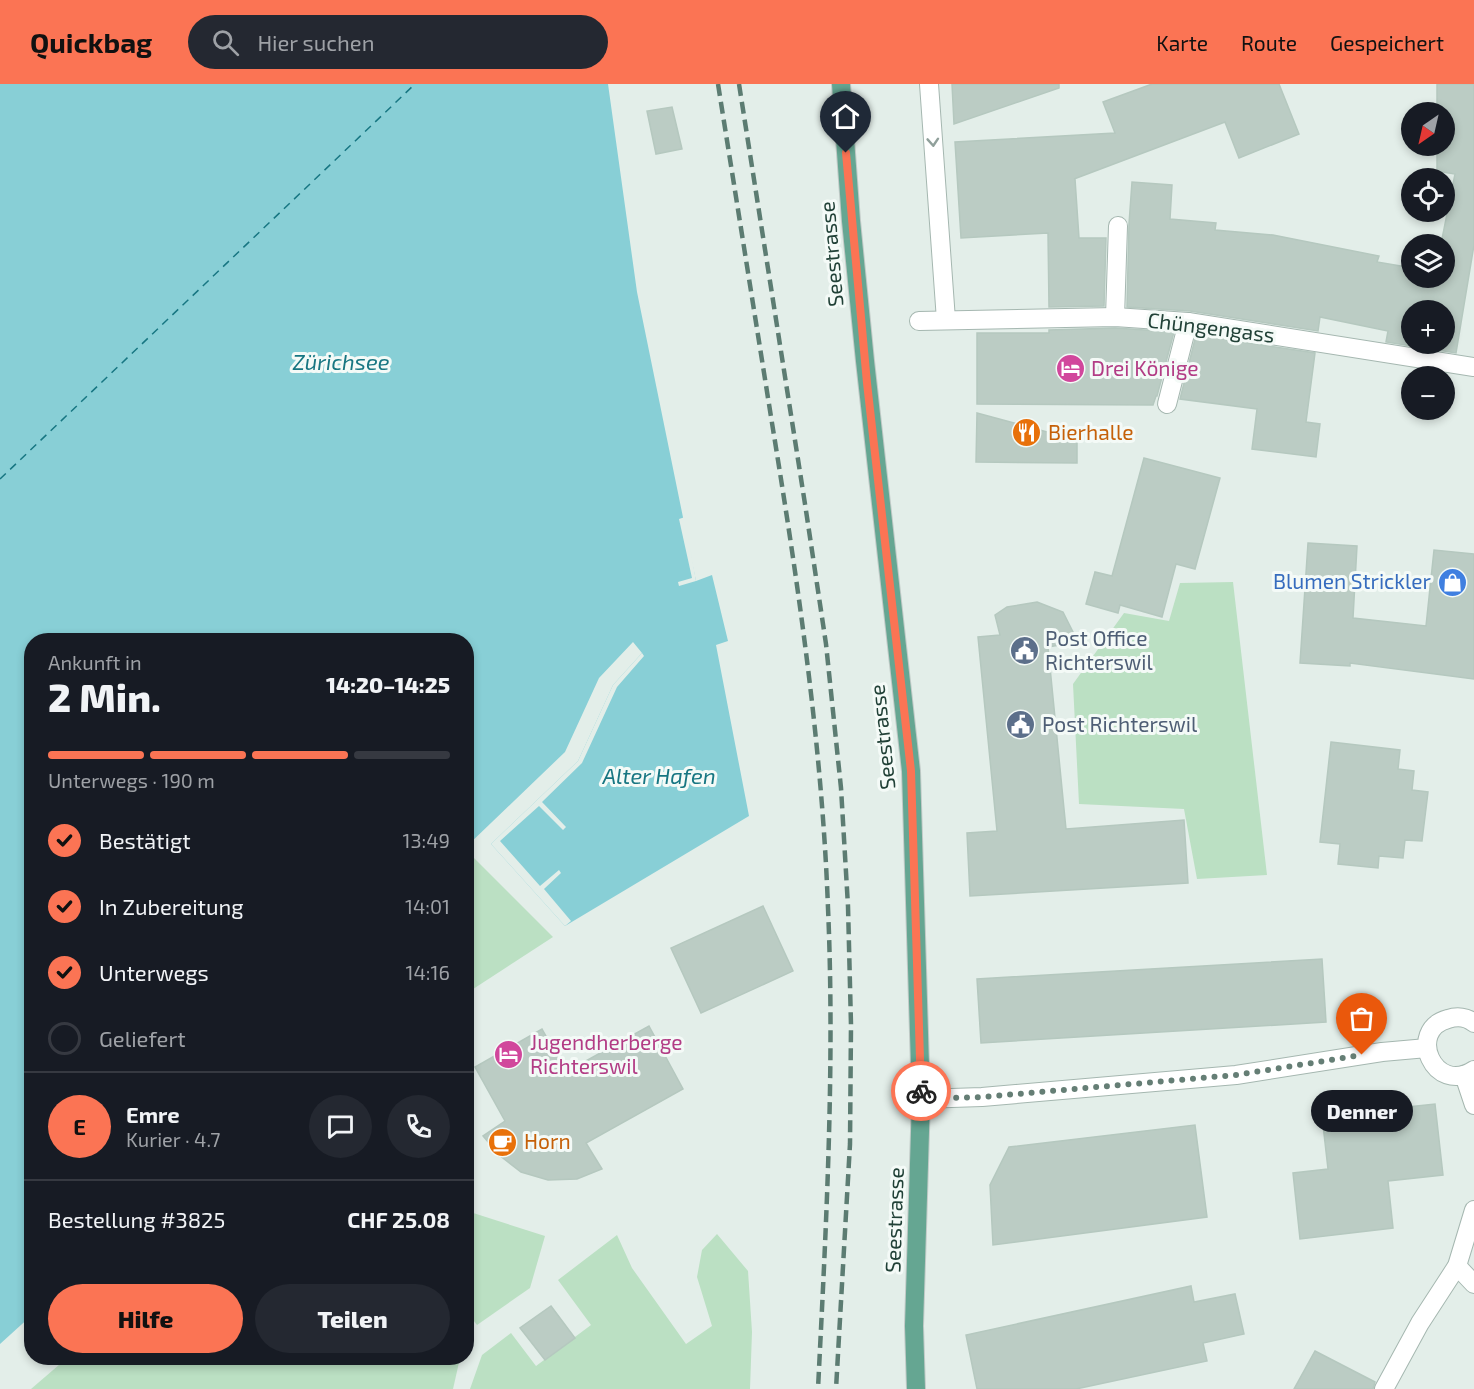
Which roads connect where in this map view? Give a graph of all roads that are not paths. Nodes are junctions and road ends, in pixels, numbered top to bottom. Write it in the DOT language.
graph roads {
  1 [pos="841,84"];
  2 [pos="929,84"];
  3 [pos="1118,226"];
  4 [pos="1115,317"];
  5 [pos="946,320"];
  6 [pos="919,321"];
  7 [pos="1188,322"];
  8 [pos="1474,367"];
  9 [pos="1167,404"];
  10 [pos="1473,1017"];
  11 [pos="1427,1048"];
  12 [pos="1469,1072"];
  13 [pos="921,1099"];
  14 [pos="1474,1105"];
  15 [pos="1474,1210"];
  16 [pos="1457,1266"];
  17 [pos="1474,1284"];
  18 [pos="916,1389"];
  19 [pos="1384,1389"];
  1 -- 13 [label="main road, Seestrasse"];
  2 -- 5 [label="street, one-way"];
  3 -- 4 [label="street"];
  4 -- 5 [label="street, Chüngengass"];
  4 -- 7 [label="street, Chüngengass"];
  5 -- 6 [label="street, Chüngengass"];
  7 -- 8 [label="street, Chüngengass"];
  7 -- 9 [label="street"];
  10 -- 11 [label="street"];
  11 -- 12 [label="street"];
  11 -- 13 [label="street"];
  12 -- 14 [label="street"];
  13 -- 18 [label="main road, Seestrasse"];
  15 -- 16 [label="street"];
  16 -- 17 [label="street"];
  16 -- 19 [label="street"];
}
